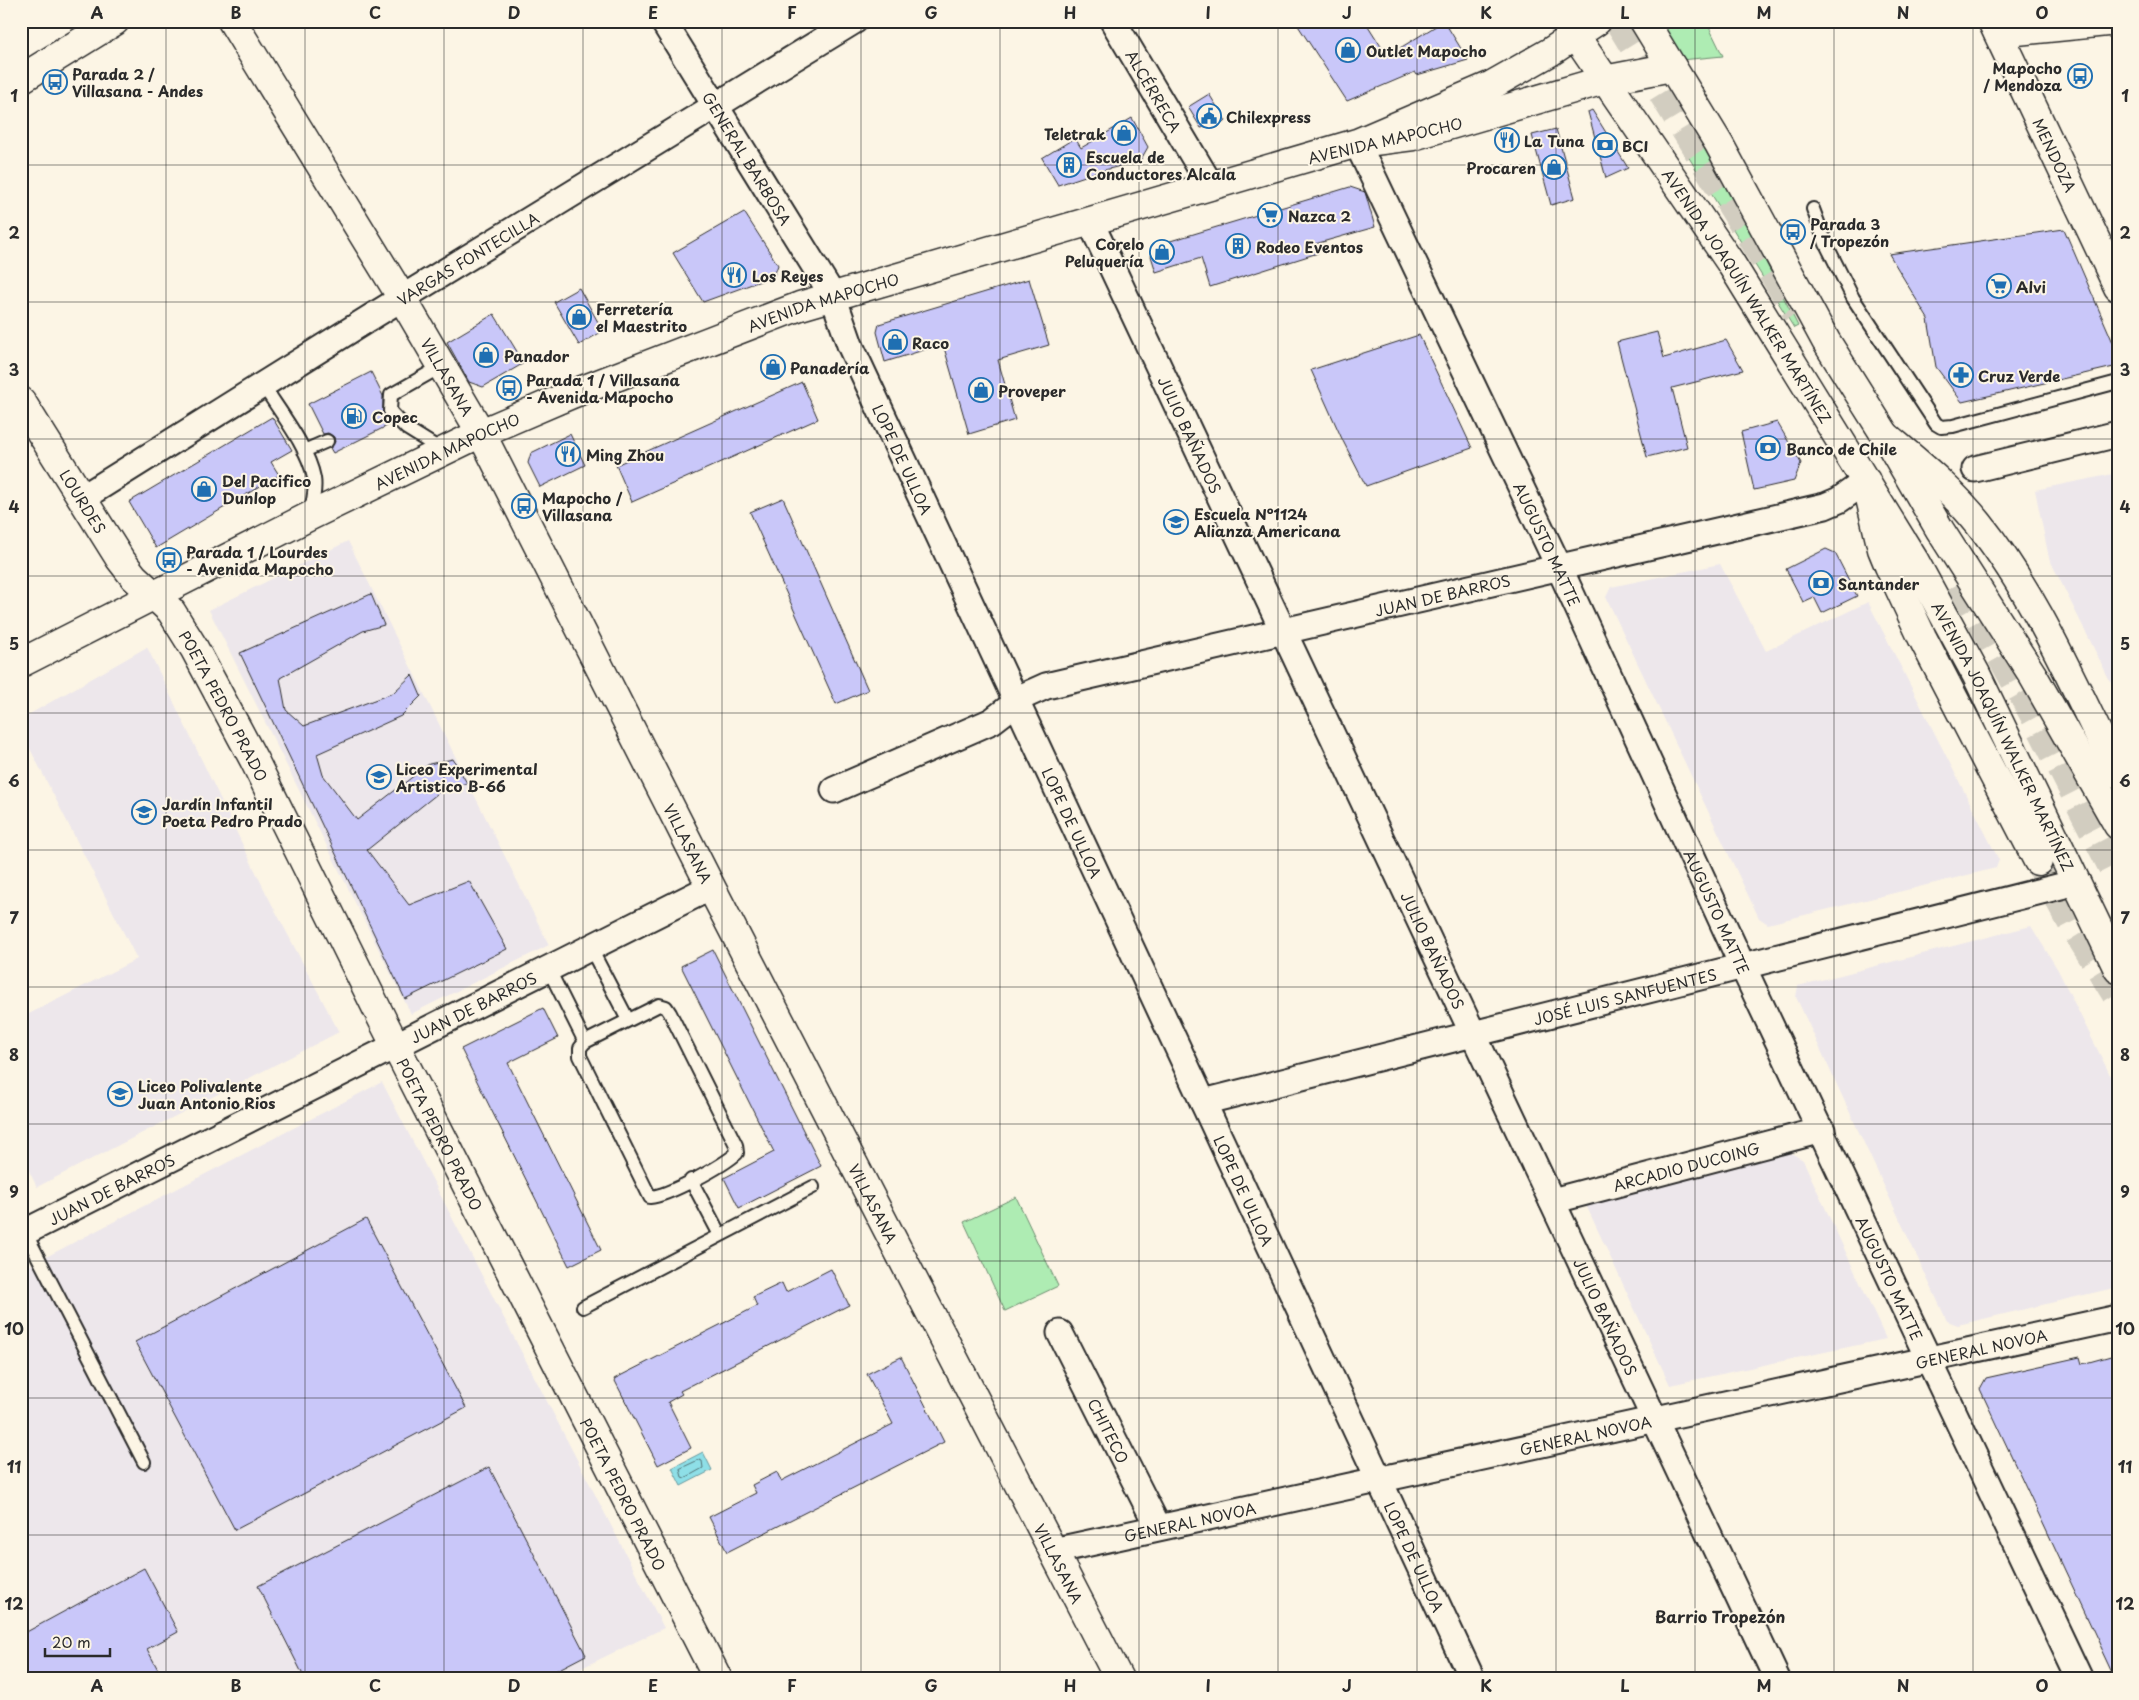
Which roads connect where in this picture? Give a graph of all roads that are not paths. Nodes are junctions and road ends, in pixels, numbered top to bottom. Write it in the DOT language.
graph roads {
  1 [pos="115,21"];
  2 [pos="232,21"];
  3 [pos="664,21"];
  4 [pos="854,21"];
  5 [pos="1113,21"];
  6 [pos="1596,21"];
  7 [pos="1644,21"];
  8 [pos="2117,21"];
  9 [pos="1995,27"];
  10 [pos="1570,29"];
  11 [pos="1672,67"];
  12 [pos="21,79"];
  13 [pos="1604,80"];
  14 [pos="716,106"];
  15 [pos="1357,143"];
  16 [pos="1211,186"];
  17 [pos="1812,209"];
  18 [pos="1090,221"];
  19 [pos="2118,287"];
  20 [pos="832,296"];
  21 [pos="402,298"];
  22 [pos="442,366"];
  23 [pos="2118,382"];
  24 [pos="263,385"];
  25 [pos="21,401"];
  26 [pos="481,433"];
  27 [pos="2118,434"];
  28 [pos="1885,435"];
  29 [pos="326,441"];
  30 [pos="304,451"];
  31 [pos="443,451"];
  32 [pos="1975,469"];
  33 [pos="1866,482"];
  34 [pos="82,498"];
  35 [pos="310,516"];
  36 [pos="1559,568"];
  37 [pos="154,595"];
  38 [pos="1282,631"];
  39 [pos="21,663"];
  40 [pos="1016,702"];
  41 [pos="2118,774"];
  42 [pos="834,790"];
  43 [pos="2118,825"];
  44 [pos="2038,861"];
  45 [pos="2077,882"];
  46 [pos="710,887"];
  47 [pos="590,947"];
  48 [pos="1743,966"];
  49 [pos="548,968"];
  50 [pos="2118,969"];
  51 [pos="628,1020"];
  52 [pos="1473,1034"];
  53 [pos="585,1042"];
  54 [pos="395,1044"];
  55 [pos="1202,1102"];
  56 [pos="1822,1130"];
  57 [pos="691,1180"];
  58 [pos="813,1187"];
  59 [pos="1552,1201"];
  60 [pos="23,1230"];
  61 [pos="720,1235"];
  62 [pos="583,1307"];
  63 [pos="2118,1318"];
  64 [pos="1060,1333"];
  65 [pos="1928,1360"];
  66 [pos="1655,1419"];
  67 [pos="144,1462"];
  68 [pos="1378,1479"];
  69 [pos="1158,1527"];
  70 [pos="1053,1551"];
  71 [pos="718,1679"];
  72 [pos="1118,1679"];
  73 [pos="1472,1679"];
  74 [pos="1777,1679"];
  75 [pos="2080,1679"];
  1 -- 12 [label="main road"];
  2 -- 21 [label="main road, VILLASANA"];
  3 -- 14 [label="street, GENERAL BARBOSA"];
  4 -- 14 [label="street, VARGAS FONTECILLA"];
  5 -- 16 [label="street, ALCÉRRECA"];
  6 -- 10 [label="main road"];
  7 -- 11 [label="main road"];
  8 -- 9 [label="main road"];
  9 -- 19 [label="main road, MENDOZA"];
  10 -- 13 [label="main road, AVENIDA JOAQUÍN WALKER MARTÍNEZ"];
  10 -- 15 [label="main road"];
  11 -- 13 [label="main road, AVENIDA MAPOCHO"];
  11 -- 28 [label="main road"];
  13 -- 15 [label="main road, AVENIDA MAPOCHO"];
  13 -- 33 [label="main road, AVENIDA JOAQUÍN WALKER MARTÍNEZ"];
  14 -- 20 [label="street, GENERAL BARBOSA"];
  14 -- 21 [label="street, VARGAS FONTECILLA"];
  15 -- 16 [label="main road, AVENIDA MAPOCHO"];
  15 -- 36 [label="street, AUGUSTO MATTE"];
  16 -- 18 [label="main road, AVENIDA MAPOCHO"];
  17 -- 23 [label="lane"];
  18 -- 20 [label="main road, AVENIDA MAPOCHO"];
  18 -- 38 [label="street, JULIO BAÑADOS"];
  20 -- 26 [label="main road, AVENIDA MAPOCHO"];
  20 -- 40 [label="street, LOPE DE ULLOA"];
  21 -- 22 [label="main road, VILLASANA"];
  21 -- 24 [label="street, VARGAS FONTECILLA"];
  22 -- 26 [label="main road, VILLASANA"];
  22 -- 31 [label="lane"];
  24 -- 30 [label="lane"];
  24 -- 34 [label="street, VARGAS FONTECILLA"];
  25 -- 34 [label="main road, LOURDES"];
  26 -- 31 [label="main road, AVENIDA MAPOCHO"];
  26 -- 46 [label="main road, VILLASANA"];
  27 -- 32 [label="street"];
  28 -- 41 [label="main road"];
  28 -- 43 [label="main road"];
  29 -- 30 [label="lane"];
  30 -- 35 [label="lane"];
  31 -- 35 [label="main road, AVENIDA MAPOCHO"];
  33 -- 36 [label="street, JUAN DE BARROS"];
  33 -- 44 [label="main road"];
  33 -- 45 [label="main road, AVENIDA JOAQUÍN WALKER MARTÍNEZ"];
  34 -- 37 [label="main road, LOURDES"];
  35 -- 37 [label="main road, AVENIDA MAPOCHO"];
  36 -- 38 [label="street, JUAN DE BARROS"];
  36 -- 48 [label="street, AUGUSTO MATTE"];
  37 -- 39 [label="main road, AVENIDA MAPOCHO"];
  37 -- 54 [label="main road, POETA PEDRO PRADO"];
  38 -- 40 [label="street, JUAN DE BARROS"];
  38 -- 52 [label="street, JULIO BAÑADOS"];
  40 -- 42 [label="street"];
  40 -- 55 [label="street, LOPE DE ULLOA"];
  45 -- 48 [label="street, JOSÉ LUIS SANFUENTES"];
  45 -- 50 [label="main road, AVENIDA JOAQUÍN WALKER MARTÍNEZ"];
  46 -- 47 [label="street, JUAN DE BARROS"];
  46 -- 70 [label="main road, VILLASANA"];
  47 -- 49 [label="street, JUAN DE BARROS"];
  47 -- 51 [label="lane"];
  48 -- 52 [label="street, JOSÉ LUIS SANFUENTES"];
  48 -- 56 [label="street, AUGUSTO MATTE"];
  49 -- 53 [label="lane"];
  49 -- 54 [label="street, JUAN DE BARROS"];
  51 -- 53 [label="lane"];
  51 -- 57 [label="lane"];
  52 -- 55 [label="street, JOSÉ LUIS SANFUENTES"];
  52 -- 59 [label="street, JULIO BAÑADOS"];
  53 -- 57 [label="lane"];
  54 -- 60 [label="street, JUAN DE BARROS"];
  54 -- 71 [label="main road, POETA PEDRO PRADO"];
  55 -- 68 [label="street, LOPE DE ULLOA"];
  56 -- 59 [label="street, ARCADIO DUCOING"];
  56 -- 65 [label="street, AUGUSTO MATTE"];
  57 -- 61 [label="lane"];
  58 -- 61 [label="lane"];
  59 -- 66 [label="street, JULIO BAÑADOS"];
  60 -- 67 [label="lane"];
  61 -- 62 [label="lane"];
  63 -- 65 [label="street, GENERAL NOVOA"];
  64 -- 69 [label="street, CHITECO"];
  65 -- 66 [label="street, GENERAL NOVOA"];
  65 -- 75 [label="street, AUGUSTO MATTE"];
  66 -- 68 [label="street, GENERAL NOVOA"];
  66 -- 74 [label="street, JULIO BAÑADOS"];
  68 -- 69 [label="street, GENERAL NOVOA"];
  68 -- 73 [label="street, LOPE DE ULLOA"];
  69 -- 70 [label="street, GENERAL NOVOA"];
  70 -- 72 [label="main road, VILLASANA"];
}
